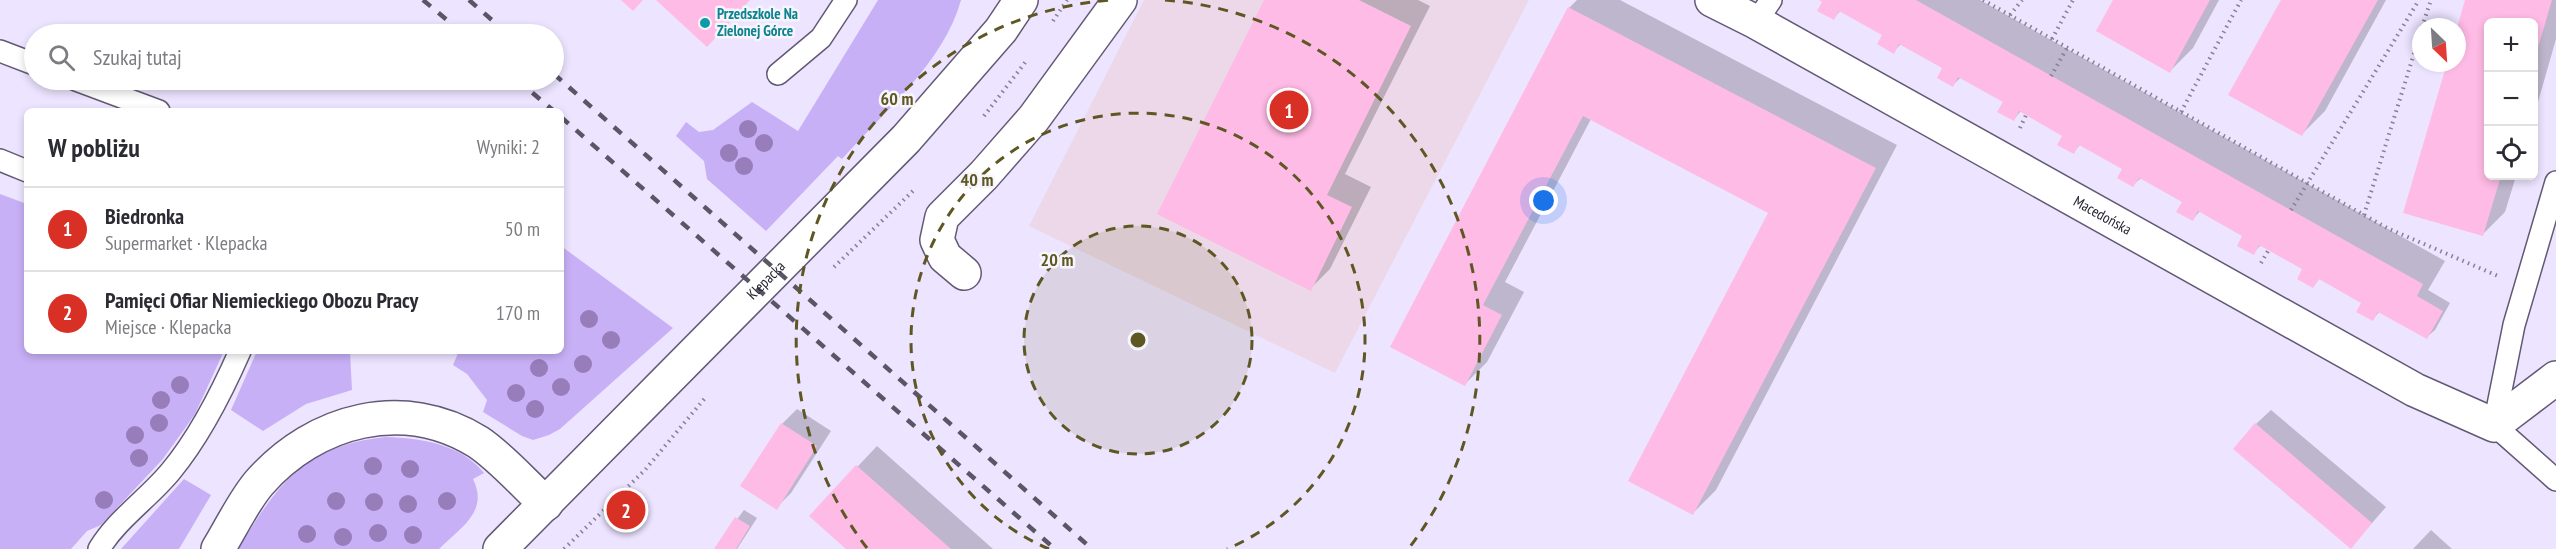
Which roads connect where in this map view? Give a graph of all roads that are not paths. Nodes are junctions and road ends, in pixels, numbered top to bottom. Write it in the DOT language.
graph roads {
  1 [pos="846,0"];
  2 [pos="1021,0"];
  3 [pos="1120,0"];
  4 [pos="1712,0"];
  5 [pos="1763,11"];
  6 [pos="0,51"];
  7 [pos="24,60"];
  8 [pos="778,74"];
  9 [pos="103,90"];
  10 [pos="151,108"];
  11 [pos="0,160"];
  12 [pos="24,170"];
  13 [pos="2556,182"];
  14 [pos="964,273"];
  15 [pos="239,354"];
  16 [pos="2556,378"];
  17 [pos="2494,425"];
  18 [pos="2556,480"];
  19 [pos="546,504"];
  20 [pos="99,549"];
  21 [pos="218,549"];
  22 [pos="500,549"];
  1 -- 8 [label="lane"];
  2 -- 19 [label="street, Klepacka"];
  3 -- 14 [label="street"];
  4 -- 5 [label="street, Macedońska"];
  5 -- 17 [label="street, Macedońska"];
  6 -- 7 [label="lane"];
  9 -- 10 [label="lane"];
  11 -- 12 [label="lane"];
  13 -- 17 [label="lane"];
  15 -- 20 [label="lane"];
  16 -- 17 [label="street"];
  17 -- 18 [label="lane"];
  19 -- 21 [label="street"];
  19 -- 22 [label="street, Klepacka"];
}
